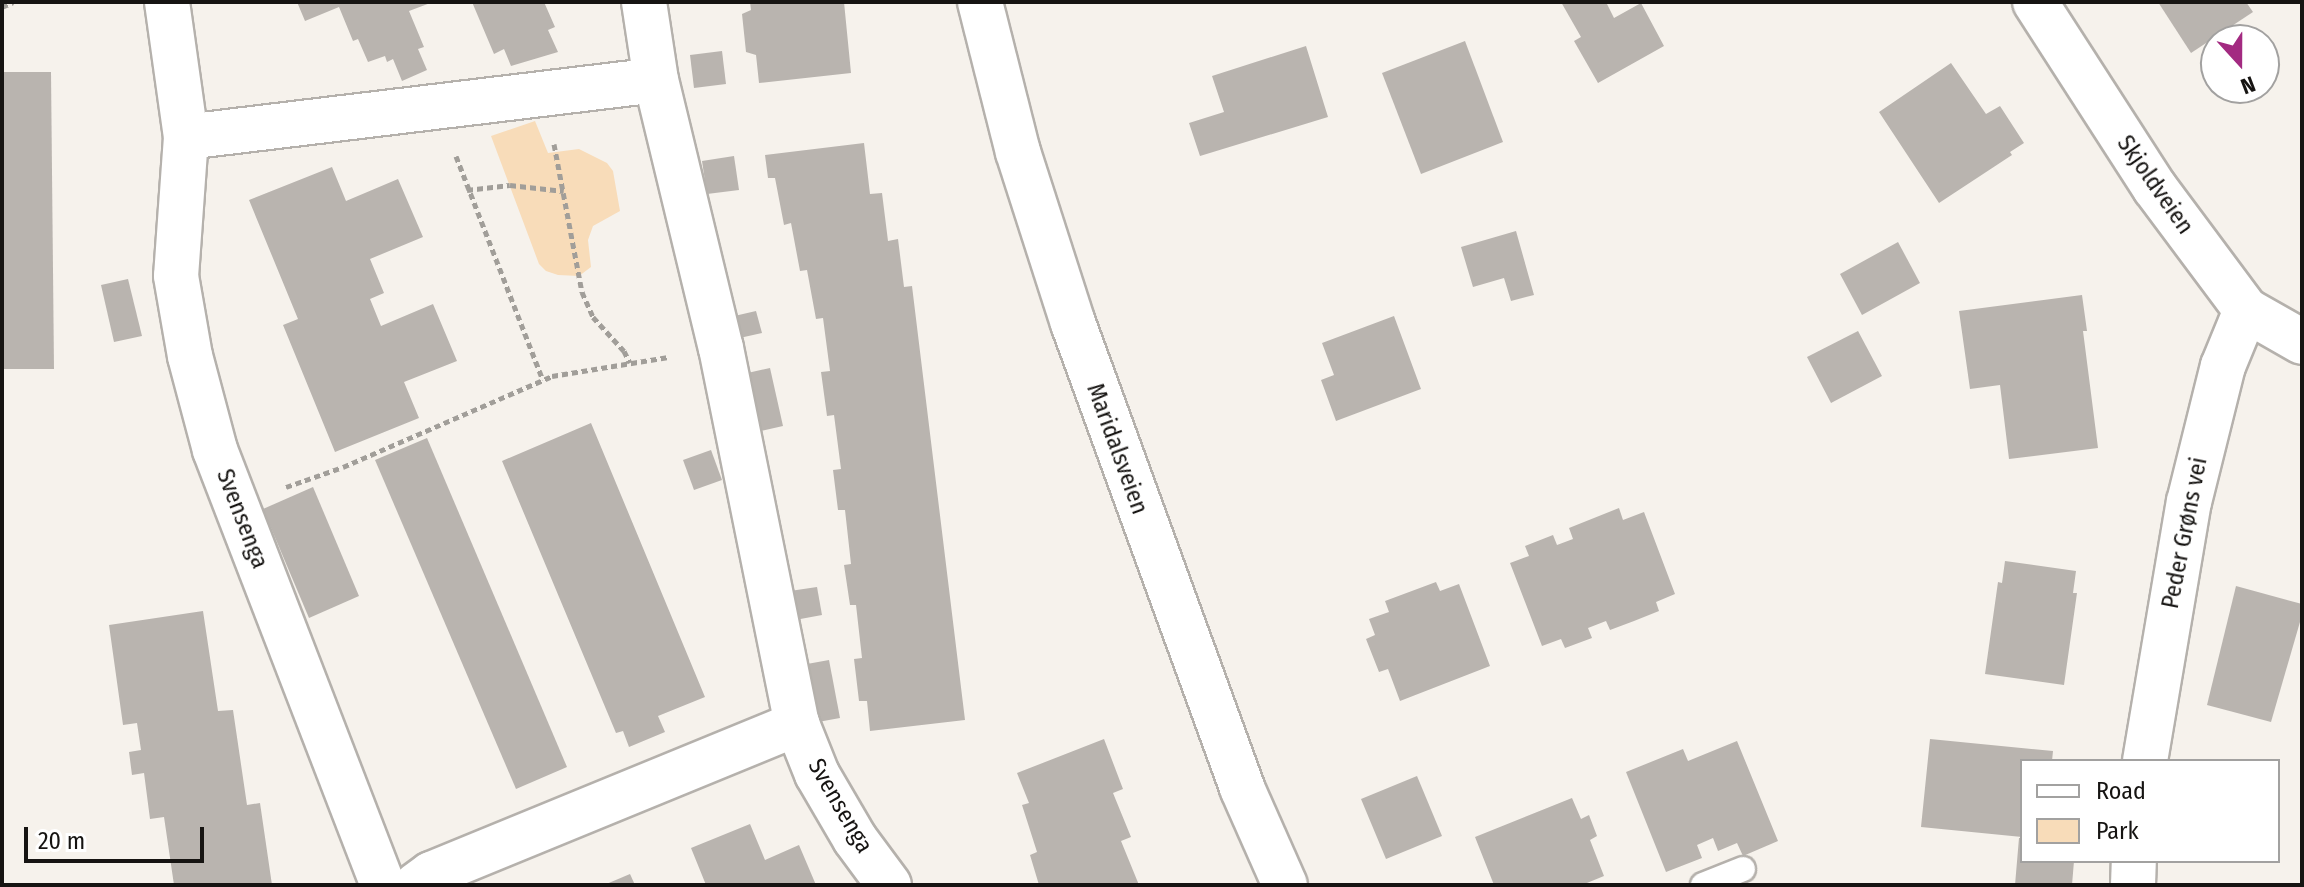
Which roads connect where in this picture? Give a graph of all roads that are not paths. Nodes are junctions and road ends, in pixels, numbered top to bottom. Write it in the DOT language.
graph roads {
  1 [pos="167,2"];
  2 [pos="644,2"];
  3 [pos="980,2"];
  4 [pos="2035,2"];
  5 [pos="656,80"];
  6 [pos="186,137"];
  7 [pos="2246,310"];
  8 [pos="2302,342"];
  9 [pos="797,724"];
  10 [pos="2145,759"];
  11 [pos="2134,863"];
  12 [pos="1743,869"];
  13 [pos="383,885"];
  14 [pos="416,885"];
  15 [pos="889,885"];
  16 [pos="1285,885"];
  17 [pos="1703,885"];
  18 [pos="2133,885"];
  1 -- 6 [label="street, Svensenga"];
  2 -- 5 [label="street, Svensenga"];
  3 -- 16 [label="street, Maridalsveien"];
  4 -- 7 [label="street, Skjoldveien"];
  5 -- 6 [label="street"];
  5 -- 9 [label="street, Svensenga"];
  6 -- 13 [label="street, Svensenga"];
  7 -- 8 [label="street, Skjoldveien"];
  7 -- 10 [label="street, Peder Grøns vei"];
  9 -- 14 [label="street"];
  9 -- 15 [label="street, Svensenga"];
  11 -- 18 [label="street"];
  12 -- 17 [label="lane"];
}
